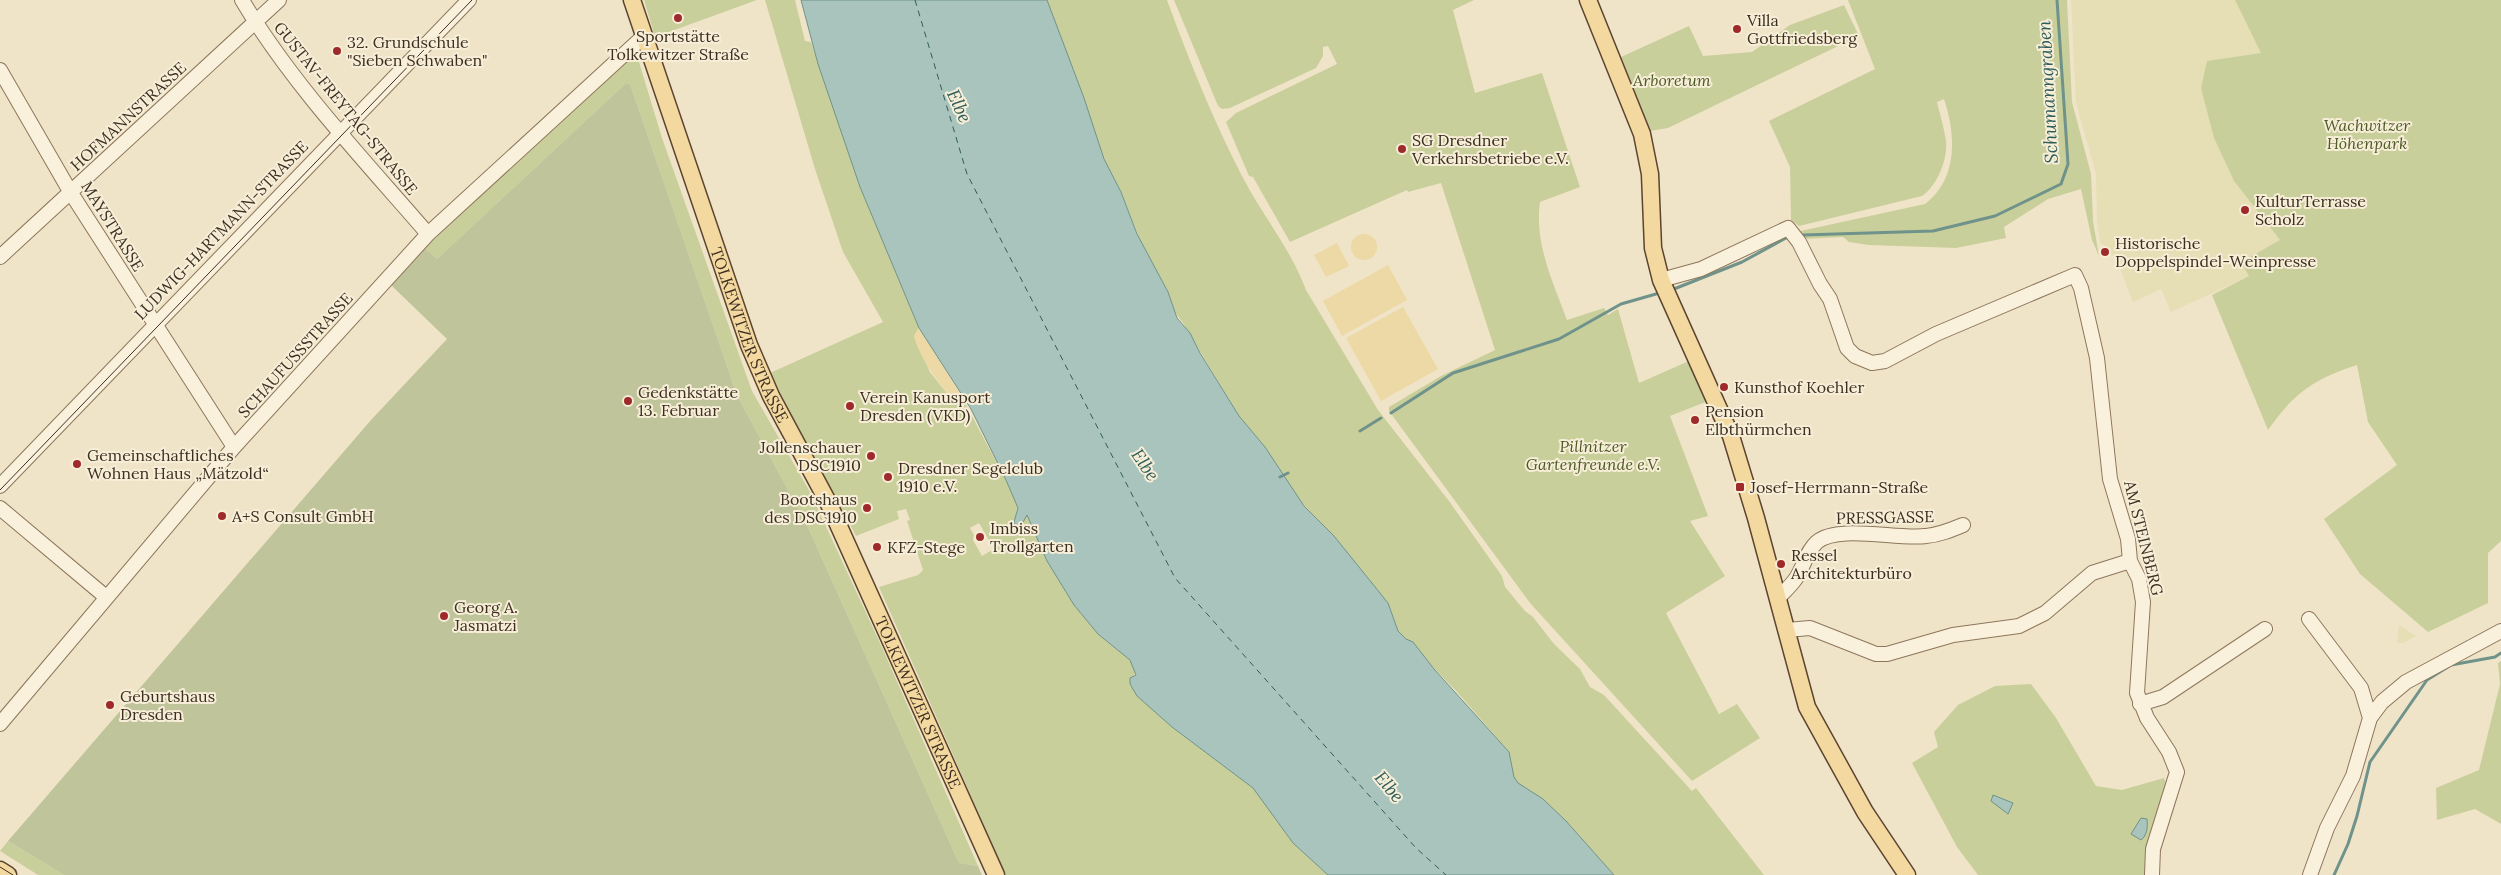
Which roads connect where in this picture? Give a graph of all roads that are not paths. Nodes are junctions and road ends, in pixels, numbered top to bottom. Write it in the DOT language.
graph roads {
  1 [pos="242,0"];
  2 [pos="279,0"];
  3 [pos="469,0"];
  4 [pos="632,0"];
  5 [pos="1588,0"];
  6 [pos="255,22"];
  7 [pos="644,36"];
  8 [pos="0,70"];
  9 [pos="340,132"];
  10 [pos="71,193"];
  11 [pos="428,234"];
  12 [pos="0,257"];
  13 [pos="1661,280"];
  14 [pos="155,324"];
  15 [pos="234,448"];
  16 [pos="0,486"];
  17 [pos="0,508"];
  18 [pos="1963,525"];
  19 [pos="2130,561"];
  20 [pos="106,598"];
  21 [pos="1778,598"];
  22 [pos="2309,619"];
  23 [pos="2265,629"];
  24 [pos="1787,630"];
  25 [pos="2501,631"];
  26 [pos="2140,704"];
  27 [pos="2370,718"];
  28 [pos="0,724"];
  29 [pos="0,870"];
  30 [pos="8,875"];
  31 [pos="996,875"];
  32 [pos="1907,875"];
  33 [pos="2152,875"];
  34 [pos="2310,875"];
  1 -- 6 [label="street, GUSTAV-FREYTAG-STRASSE"];
  2 -- 6 [label="street, HOFMANNSTRASSE"];
  3 -- 9 [label="street, LUDWIG-HARTMANN-STRASSE"];
  4 -- 7 [label="main road, TOLKEWITZER STRASSE"];
  5 -- 13 [label="main road"];
  6 -- 9 [label="street, GUSTAV-FREYTAG-STRASSE"];
  6 -- 10 [label="street, HOFMANNSTRASSE"];
  7 -- 11 [label="street, SCHAUFUSSSTRASSE"];
  7 -- 31 [label="main road, TOLKEWITZER STRASSE"];
  8 -- 10 [label="street, MAYSTRASSE"];
  9 -- 11 [label="street, GUSTAV-FREYTAG-STRASSE"];
  9 -- 14 [label="street, LUDWIG-HARTMANN-STRASSE"];
  10 -- 12 [label="street, HOFMANNSTRASSE"];
  10 -- 14 [label="street, MAYSTRASSE"];
  11 -- 15 [label="street, SCHAUFUSSSTRASSE"];
  13 -- 19 [label="street, AM STEINBERG"];
  13 -- 21 [label="main road"];
  14 -- 15 [label="street, MAYSTRASSE"];
  14 -- 16 [label="street, LUDWIG-HARTMANN-STRASSE"];
  15 -- 20 [label="street, SCHAUFUSSSTRASSE"];
  17 -- 20 [label="street"];
  18 -- 21 [label="street, PRESSGASSE"];
  19 -- 24 [label="street"];
  19 -- 26 [label="street, AM STEINBERG"];
  20 -- 28 [label="street, SCHAUFUSSSTRASSE"];
  21 -- 24 [label="main road"];
  22 -- 27 [label="street"];
  23 -- 26 [label="street"];
  24 -- 32 [label="main road"];
  25 -- 27 [label="street"];
  26 -- 33 [label="street, AM STEINBERG"];
  27 -- 34 [label="street"];
  29 -- 30 [label="main road"];
}
